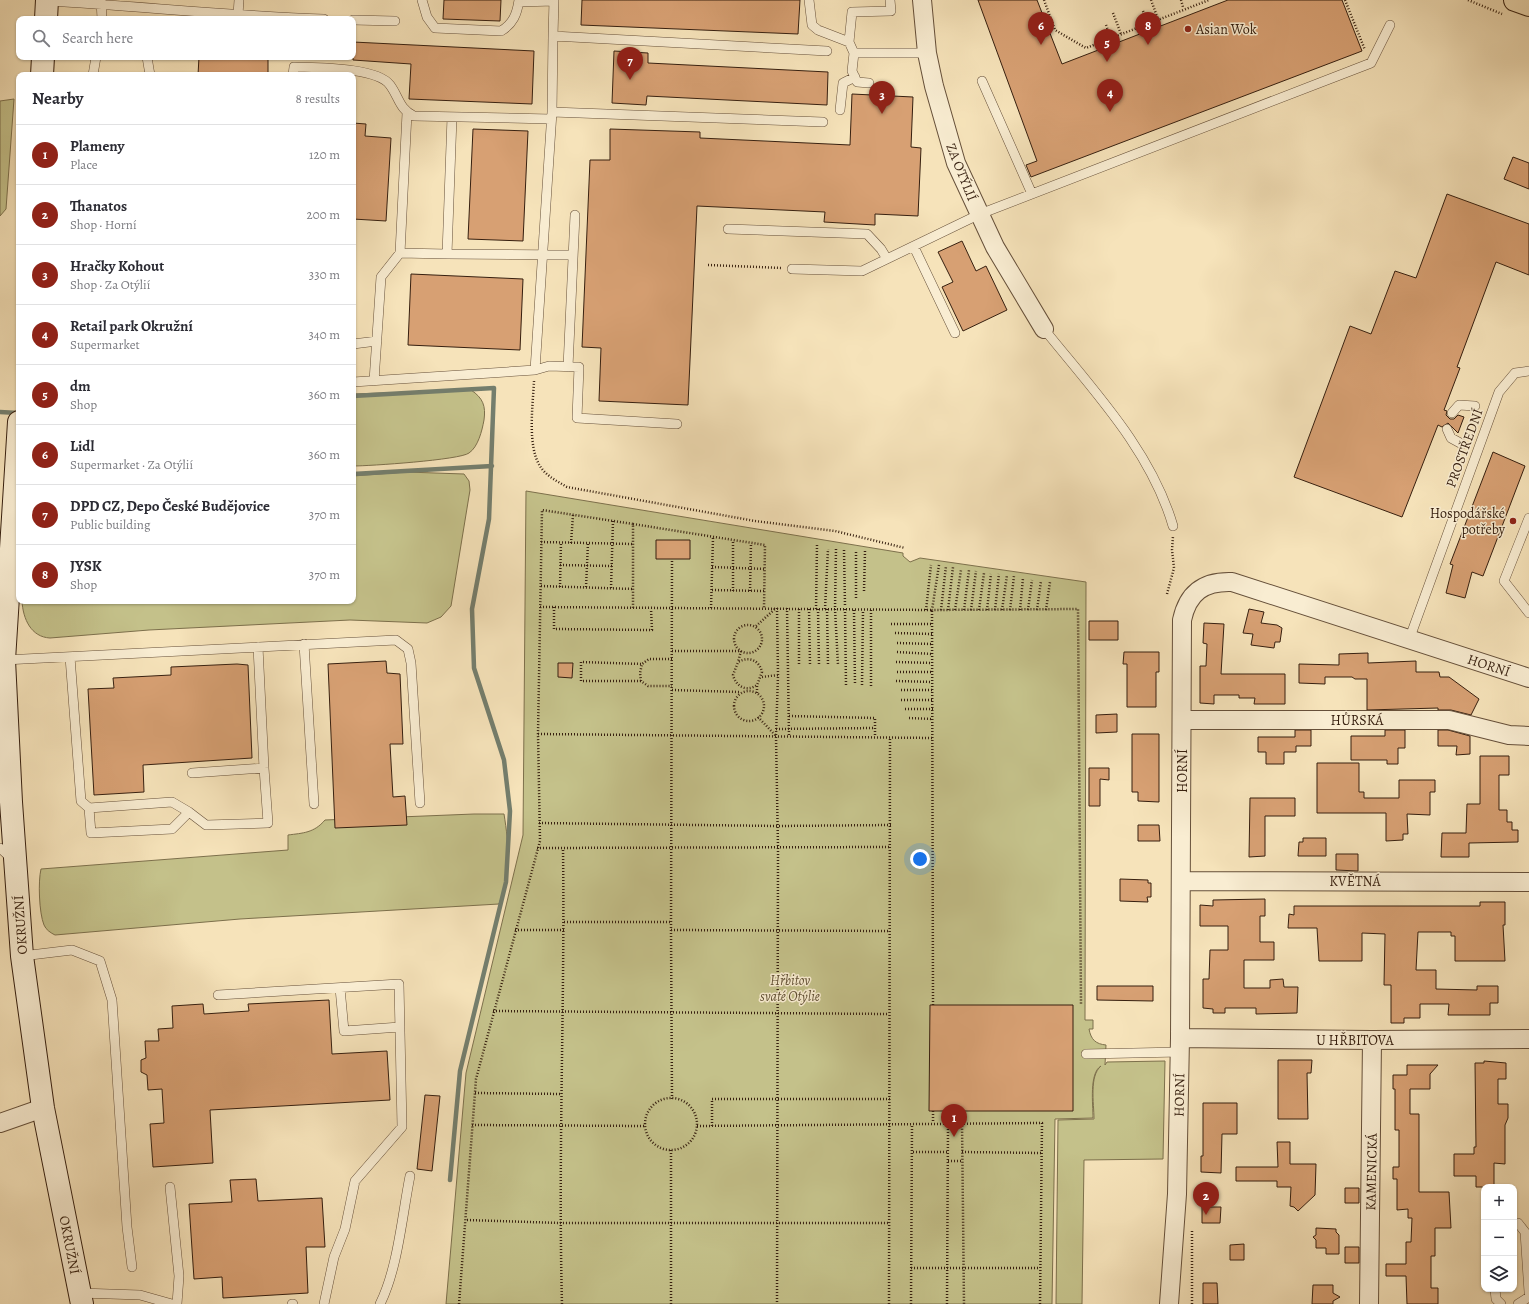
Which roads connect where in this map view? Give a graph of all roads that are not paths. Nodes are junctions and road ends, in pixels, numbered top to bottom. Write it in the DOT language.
graph roads {
  1 [pos="239,0"];
  2 [pos="422,0"];
  3 [pos="809,0"];
  4 [pos="890,0"];
  5 [pos="922,0"];
  6 [pos="519,1"];
  7 [pos="554,1"];
  8 [pos="102,2"];
  9 [pos="1529,6"];
  10 [pos="46,7"];
  11 [pos="1512,8"];
  12 [pos="238,15"];
  13 [pos="102,16"];
  14 [pos="260,16"];
  15 [pos="356,20"];
  16 [pos="394,21"];
  17 [pos="1390,25"];
  18 [pos="553,36"];
  19 [pos="849,42"];
  20 [pos="828,51"];
  21 [pos="854,53"];
  22 [pos="927,53"];
  23 [pos="43,60"];
  24 [pos="96,60"];
  25 [pos="148,60"];
  26 [pos="42,72"];
  27 [pos="94,72"];
  28 [pos="150,72"];
  29 [pos="293,72"];
  30 [pos="855,77"];
  31 [pos="982,80"];
  32 [pos="869,83"];
  33 [pos="840,110"];
  34 [pos="407,113"];
  35 [pos="552,116"];
  36 [pos="452,117"];
  37 [pos="823,122"];
  38 [pos="1032,194"];
  39 [pos="980,214"];
  40 [pos="575,215"];
  41 [pos="728,229"];
  42 [pos="914,247"];
  43 [pos="400,252"];
  44 [pos="447,254"];
  45 [pos="543,254"];
  46 [pos="573,255"];
  47 [pos="887,259"];
  48 [pos="792,269"];
  49 [pos="1044,328"];
  50 [pos="955,333"];
  51 [pos="377,341"];
  52 [pos="356,344"];
  53 [pos="568,366"];
  54 [pos="535,370"];
  55 [pos="1529,371"];
  56 [pos="374,381"];
  57 [pos="356,382"];
  58 [pos="1475,406"];
  59 [pos="1452,413"];
  60 [pos="677,424"];
  61 [pos="1447,429"];
  62 [pos="1462,444"];
  63 [pos="16,470"];
  64 [pos="1529,518"];
  65 [pos="1173,526"];
  66 [pos="1529,613"];
  67 [pos="1409,640"];
  68 [pos="304,644"];
  69 [pos="258,647"];
  70 [pos="70,657"];
  71 [pos="4,660"];
  72 [pos="1529,678"];
  73 [pos="1182,720"];
  74 [pos="1529,736"];
  75 [pos="264,768"];
  76 [pos="192,773"];
  77 [pos="420,803"];
  78 [pos="314,804"];
  79 [pos="6,806"];
  80 [pos="89,808"];
  81 [pos="189,812"];
  82 [pos="8,855"];
  83 [pos="1182,881"];
  84 [pos="1529,882"];
  85 [pos="22,956"];
  86 [pos="340,988"];
  87 [pos="218,995"];
  88 [pos="400,1027"];
  89 [pos="1529,1039"];
  90 [pos="1372,1040"];
  91 [pos="1180,1045"];
  92 [pos="1086,1054"];
  93 [pos="43,1108"];
  94 [pos="0,1123"];
  95 [pos="410,1176"];
  96 [pos="170,1188"];
  97 [pos="1517,1223"];
  98 [pos="132,1266"];
  99 [pos="1495,1292"];
  100 [pos="1529,1292"];
  101 [pos="1529,1297"];
  102 [pos="81,1299"];
  103 [pos="172,1304"];
  104 [pos="177,1304"];
  105 [pos="324,1304"];
  106 [pos="380,1304"];
  107 [pos="1169,1304"];
  108 [pos="1369,1304"];
  109 [pos="1501,1304"];
  110 [pos="1518,1304"];
  1 -- 12 [label="lane"];
  2 -- 6 [label="lane"];
  3 -- 19 [label="lane"];
  4 -- 19 [label="lane"];
  5 -- 22 [label="street, ZA OTÝLIÍ"];
  6 -- 7 [label="lane"];
  7 -- 18 [label="lane"];
  8 -- 10 [label="lane"];
  8 -- 12 [label="lane"];
  8 -- 13 [label="lane"];
  9 -- 11 [label="highway"];
  12 -- 14 [label="lane"];
  15 -- 16 [label="lane"];
  17 -- 38 [label="lane"];
  18 -- 20 [label="lane"];
  18 -- 35 [label="lane"];
  19 -- 21 [label="lane"];
  21 -- 22 [label="lane"];
  21 -- 30 [label="lane"];
  22 -- 39 [label="street, ZA OTÝLIÍ"];
  23 -- 26 [label="main road"];
  24 -- 27 [label="lane"];
  25 -- 28 [label="lane"];
  29 -- 34 [label="lane"];
  30 -- 32 [label="lane"];
  30 -- 33 [label="lane"];
  31 -- 38 [label="lane"];
  34 -- 36 [label="lane"];
  34 -- 43 [label="lane"];
  35 -- 36 [label="lane"];
  35 -- 37 [label="lane"];
  35 -- 45 [label="lane"];
  36 -- 44 [label="lane"];
  38 -- 39 [label="lane"];
  39 -- 42 [label="lane"];
  39 -- 49 [label="street, ZA OTÝLIÍ"];
  40 -- 46 [label="lane"];
  41 -- 47 [label="lane"];
  42 -- 47 [label="lane"];
  42 -- 50 [label="lane"];
  43 -- 44 [label="lane"];
  43 -- 51 [label="lane"];
  44 -- 45 [label="lane"];
  45 -- 46 [label="lane"];
  45 -- 54 [label="lane"];
  46 -- 53 [label="lane"];
  47 -- 48 [label="lane"];
  49 -- 65 [label="lane"];
  51 -- 52 [label="lane"];
  51 -- 56 [label="lane"];
  53 -- 54 [label="lane"];
  53 -- 60 [label="lane"];
  54 -- 56 [label="lane"];
  55 -- 67 [label="lane, PROSTŘEDNÍ"];
  56 -- 57 [label="lane"];
  58 -- 59 [label="lane"];
  61 -- 62 [label="lane"];
  63 -- 71 [label="main road, OKRUŽNÍ"];
  64 -- 66 [label="lane"];
  67 -- 72 [label="street, HORNÍ"];
  67 -- 73 [label="street, HORNÍ"];
  68 -- 69 [label="lane"];
  68 -- 77 [label="lane"];
  68 -- 78 [label="lane"];
  69 -- 70 [label="lane"];
  69 -- 75 [label="lane"];
  70 -- 71 [label="lane"];
  70 -- 80 [label="lane"];
  71 -- 79 [label="main road, OKRUŽNÍ"];
  73 -- 74 [label="street, HŮRSKÁ"];
  73 -- 83 [label="street, HORNÍ"];
  75 -- 76 [label="lane"];
  75 -- 81 [label="lane"];
  79 -- 82 [label="main road, OKRUŽNÍ"];
  80 -- 81 [label="lane"];
  80 -- 81 [label="lane"];
  82 -- 85 [label="main road, OKRUŽNÍ"];
  83 -- 84 [label="street, KVĚTNÁ"];
  83 -- 91 [label="street, HORNÍ"];
  85 -- 93 [label="main road, OKRUŽNÍ"];
  85 -- 98 [label="lane"];
  86 -- 87 [label="lane"];
  86 -- 88 [label="lane"];
  86 -- 88 [label="lane"];
  88 -- 105 [label="lane"];
  89 -- 90 [label="street, U HŘBITOVA"];
  90 -- 91 [label="street, U HŘBITOVA"];
  90 -- 108 [label="street, KAMENICKÁ"];
  91 -- 92 [label="lane"];
  91 -- 107 [label="street, HORNÍ"];
  93 -- 94 [label="street"];
  93 -- 102 [label="main road, OKRUŽNÍ"];
  95 -- 106 [label="lane"];
  96 -- 104 [label="lane"];
  97 -- 100 [label="lane"];
  99 -- 109 [label="lane"];
  101 -- 110 [label="lane"];
  102 -- 103 [label="lane"];
}
